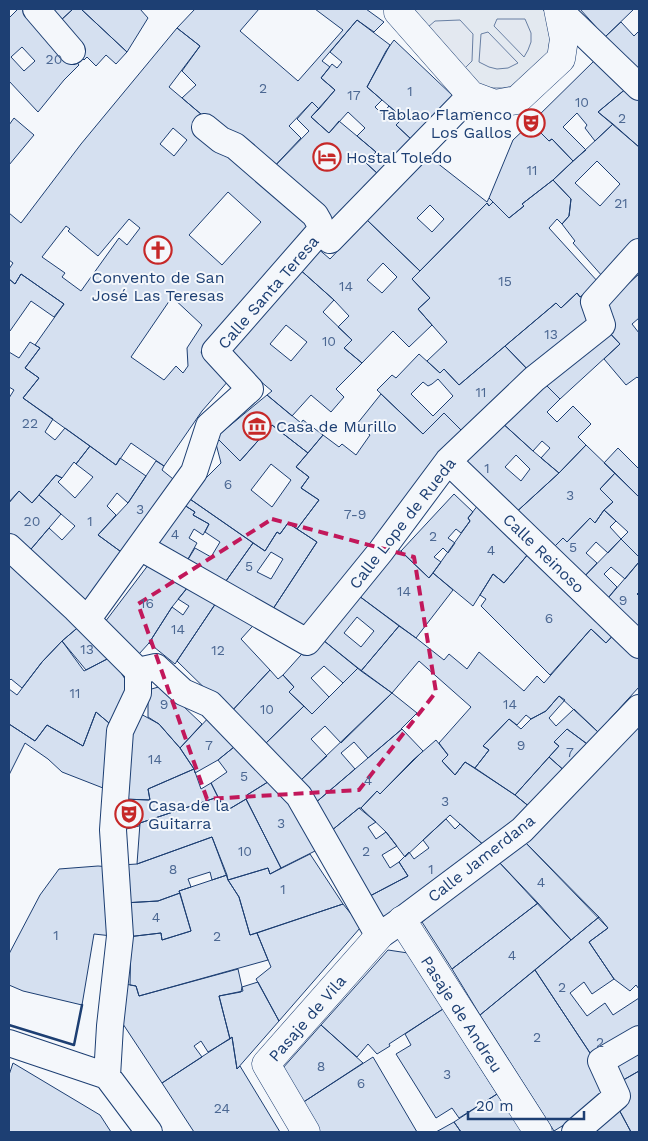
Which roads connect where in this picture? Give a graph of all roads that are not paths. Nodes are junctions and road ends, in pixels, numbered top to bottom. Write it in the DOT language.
graph roads {
  1 [pos="36,9"];
  2 [pos="398,9"];
  3 [pos="558,9"];
  4 [pos="72,51"];
  5 [pos="639,87"];
  6 [pos="471,94"];
  7 [pos="205,127"];
  8 [pos="320,231"];
  9 [pos="639,252"];
  10 [pos="448,461"];
  11 [pos="9,547"];
  12 [pos="140,547"];
  13 [pos="87,620"];
  14 [pos="639,644"];
  15 [pos="138,671"];
  16 [pos="639,708"];
  17 [pos="402,920"];
  18 [pos="379,936"];
  19 [pos="639,1039"];
  20 [pos="9,1043"];
  21 [pos="107,1076"];
  22 [pos="149,1132"];
  23 [pos="306,1132"];
  24 [pos="538,1132"];
  25 [pos="575,1132"];
  1 -- 4 [label="street"];
  2 -- 6 [label="street"];
  3 -- 5 [label="street"];
  3 -- 6 [label="street"];
  6 -- 8 [label="street, Calle Santa Teresa"];
  7 -- 8 [label="street"];
  8 -- 12 [label="street, Calle Santa Teresa"];
  9 -- 10 [label="street, Calle Lope de Rueda"];
  10 -- 12 [label="street, Calle Lope de Rueda"];
  10 -- 14 [label="street, Calle Reinoso"];
  11 -- 13 [label="street"];
  12 -- 13 [label="street, Calle Santa Teresa"];
  13 -- 15 [label="street"];
  15 -- 18 [label="street"];
  15 -- 21 [label="street"];
  16 -- 17 [label="street, Calle Jamerdana"];
  17 -- 18 [label="street, Calle Jamerdana"];
  17 -- 24 [label="street, Pasaje de Andreu"];
  18 -- 23 [label="street, Pasaje de Vila"];
  19 -- 25 [label="street"];
  20 -- 21 [label="street"];
  21 -- 22 [label="street"];
}
